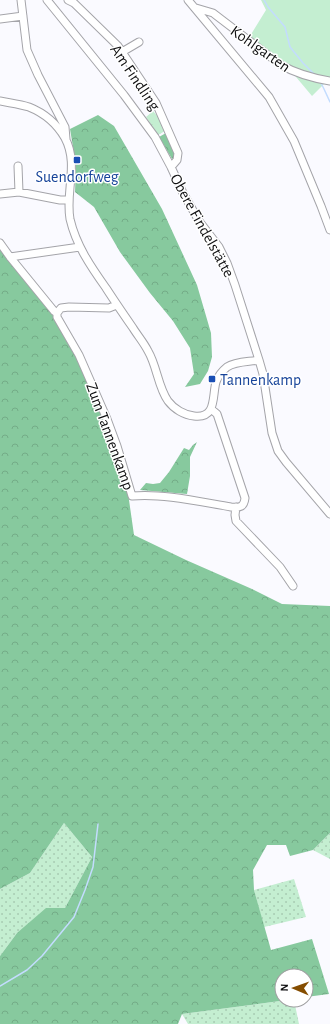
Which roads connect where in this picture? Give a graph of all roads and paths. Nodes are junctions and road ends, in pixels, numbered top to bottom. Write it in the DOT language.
graph roads {
  1 [pos="21,0"];
  2 [pos="47,0"];
  3 [pos="68,0"];
  4 [pos="188,0"];
  5 [pos="196,8"];
  6 [pos="24,16"];
  7 [pos="0,19"];
  8 [pos="139,42"];
  9 [pos="122,52"];
  10 [pos="330,81"];
  11 [pos="0,101"];
  12 [pos="66,139"];
  13 [pos="18,166"];
  14 [pos="171,166"];
  15 [pos="19,192"];
  16 [pos="0,194"];
  17 [pos="68,200"];
  18 [pos="330,230"];
  19 [pos="0,243"];
  20 [pos="80,247"];
  21 [pos="10,257"];
  22 [pos="116,304"];
  23 [pos="57,313"];
  24 [pos="259,360"];
  25 [pos="211,409"];
  26 [pos="236,507"];
  27 [pos="330,514"];
  28 [pos="293,586"];
  1 -- 6 [label="street"];
  2 -- 14 [label="street, Obere Findelstätte"];
  3 -- 9 [label="street, Am Findling"];
  4 -- 5 [label="street"];
  5 -- 10 [label="street, Kohlgarten"];
  5 -- 18 [label="street"];
  6 -- 7 [label="street"];
  6 -- 12 [label="street"];
  8 -- 9 [label="street"];
  9 -- 14 [label="street, Am Findling"];
  11 -- 12 [label="street"];
  12 -- 17 [label="street"];
  13 -- 15 [label="street"];
  14 -- 24 [label="street, Obere Findelstätte"];
  15 -- 16 [label="street"];
  15 -- 17 [label="street"];
  17 -- 20 [label="street"];
  19 -- 21 [label="street, Zum Tannenkamp"];
  20 -- 21 [label="street"];
  20 -- 22 [label="street"];
  21 -- 23 [label="street, Zum Tannenkamp"];
  22 -- 23 [label="street"];
  22 -- 25 [label="street"];
  23 -- 26 [label="street, Zum Tannenkamp"];
  24 -- 25 [label="street"];
  24 -- 27 [label="street, Obere Findelstätte"];
  25 -- 26 [label="street"];
  26 -- 28 [label="street"];
}
